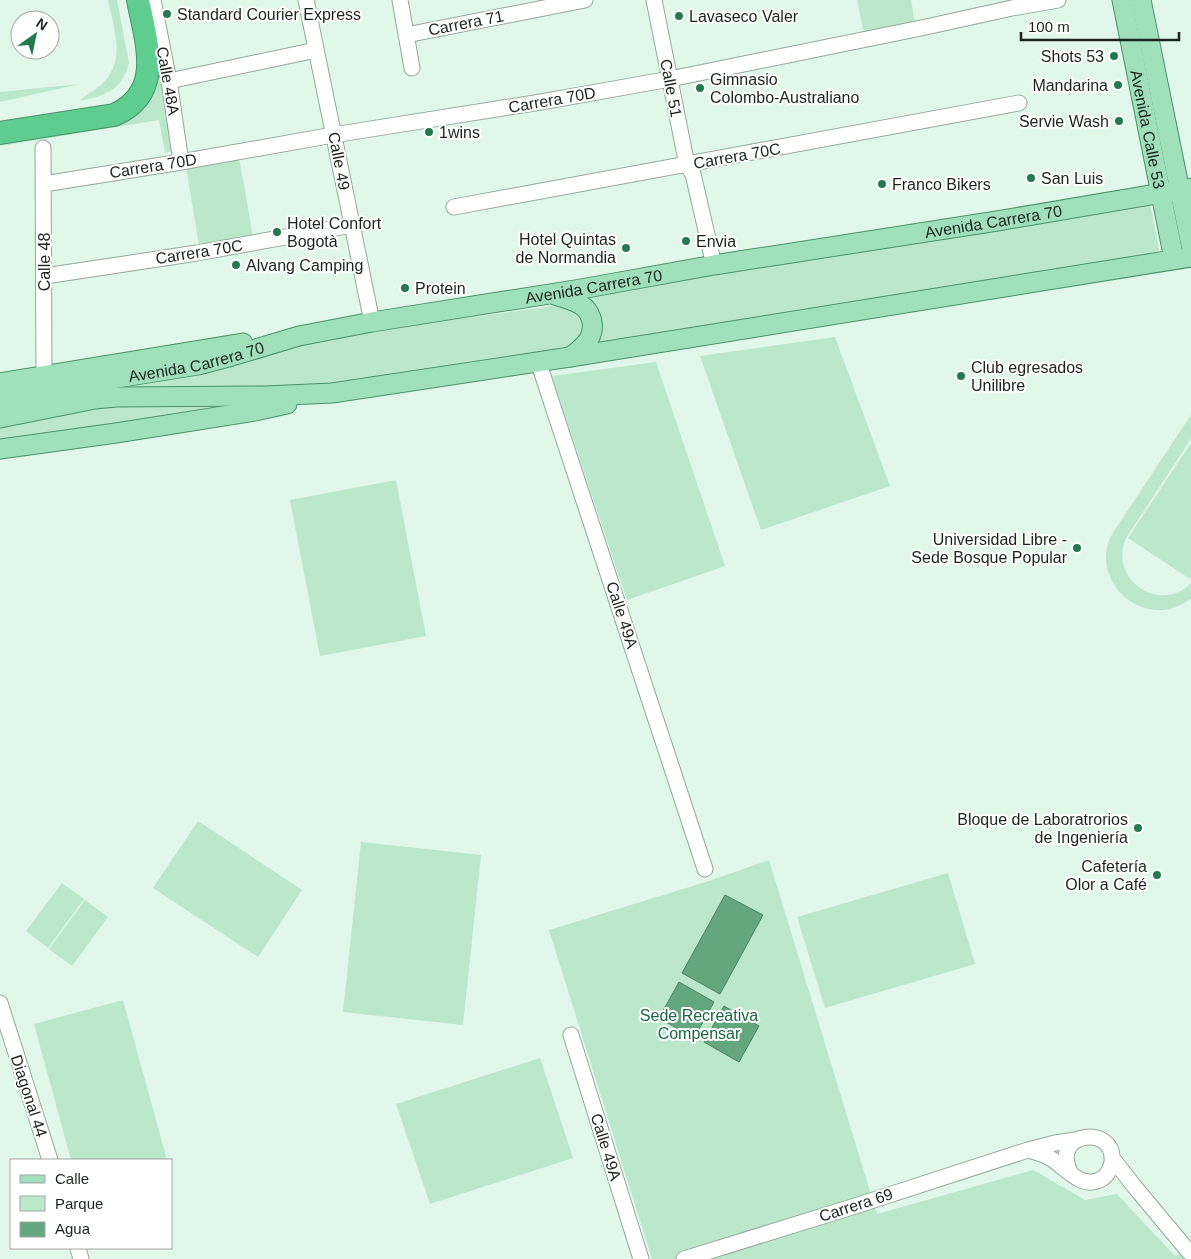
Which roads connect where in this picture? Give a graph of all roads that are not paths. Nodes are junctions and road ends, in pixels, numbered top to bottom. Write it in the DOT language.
graph roads {
  1 [pos="124,0"];
  2 [pos="138,0"];
  3 [pos="153,0"];
  4 [pos="306,0"];
  5 [pos="400,0"];
  6 [pos="586,0"];
  7 [pos="654,0"];
  8 [pos="661,0"];
  9 [pos="1058,0"];
  10 [pos="1122,0"];
  11 [pos="1141,0"];
  12 [pos="1011,4"];
  13 [pos="406,35"];
  14 [pos="316,50"];
  15 [pos="412,68"];
  16 [pos="673,79"];
  17 [pos="169,81"];
  18 [pos="1019,104"];
  19 [pos="0,118"];
  20 [pos="0,133"];
  21 [pos="334,135"];
  22 [pos="43,148"];
  23 [pos="181,162"];
  24 [pos="691,167"];
  25 [pos="44,184"];
  26 [pos="1185,189"];
  27 [pos="1161,194"];
  28 [pos="454,207"];
  29 [pos="352,225"];
  30 [pos="1191,245"];
  31 [pos="1182,258"];
  32 [pos="714,265"];
  33 [pos="45,276"];
  34 [pos="552,294"];
  35 [pos="372,322"];
  36 [pos="299,336"];
  37 [pos="570,357"];
  38 [pos="538,362"];
  39 [pos="44,375"];
  40 [pos="0,383"];
  41 [pos="93,391"];
  42 [pos="332,393"];
  43 [pos="0,400"];
  44 [pos="0,418"];
  45 [pos="0,449"];
  46 [pos="705,869"];
  47 [pos="0,1003"];
  48 [pos="571,1035"];
  49 [pos="1076,1140"];
  50 [pos="1028,1150"];
  51 [pos="1112,1158"];
  52 [pos="50,1159"];
  53 [pos="1070,1172"];
  54 [pos="1096,1181"];
  55 [pos="1134,1186"];
  56 [pos="1189,1252"];
  57 [pos="641,1259"];
  58 [pos="684,1259"];
  1 -- 19 [label="highway"];
  2 -- 20 [label="highway"];
  3 -- 17 [label="street, Calle 48A"];
  4 -- 14 [label="street, Calle 49"];
  5 -- 13 [label="street"];
  6 -- 13 [label="street, Carrera 71"];
  7 -- 16 [label="street, Calle 51"];
  8 -- 16 [label="street, Calle 51"];
  9 -- 12 [label="street, Carrera 70D"];
  10 -- 27 [label="main road, Avenida Calle 53"];
  11 -- 26 [label="main road, Avenida Calle 53"];
  12 -- 16 [label="street, Carrera 70D"];
  13 -- 15 [label="street"];
  14 -- 17 [label="street"];
  14 -- 21 [label="street, Calle 49"];
  16 -- 21 [label="street, Carrera 70D"];
  16 -- 24 [label="street, Calle 51"];
  17 -- 23 [label="street, Calle 48A"];
  18 -- 24 [label="street, Carrera 70C"];
  21 -- 23 [label="street, Carrera 70D"];
  21 -- 29 [label="street, Calle 49"];
  22 -- 25 [label="street, Calle 48"];
  23 -- 25 [label="street, Carrera 70D"];
  24 -- 28 [label="street, Carrera 70C"];
  24 -- 32 [label="street, Calle 51"];
  25 -- 33 [label="street, Calle 48"];
  26 -- 27 [label="main road, Avenida Carrera 70"];
  26 -- 30 [label="main road, Avenida Calle 53"];
  27 -- 31 [label="main road, Avenida Calle 53"];
  27 -- 32 [label="main road, Avenida Carrera 70"];
  29 -- 33 [label="street, Carrera 70C"];
  29 -- 35 [label="street, Calle 49"];
  31 -- 37 [label="main road, Avenida Carrera 70"];
  32 -- 34 [label="main road, Avenida Carrera 70"];
  33 -- 39 [label="street, Calle 48"];
  34 -- 35 [label="main road, Avenida Carrera 70"];
  34 -- 37 [label="main road"];
  35 -- 36 [label="main road, Avenida Carrera 70"];
  36 -- 39 [label="main road"];
  36 -- 41 [label="main road, Avenida Carrera 70"];
  37 -- 38 [label="main road, Avenida Carrera 70"];
  38 -- 42 [label="main road, Avenida Carrera 70"];
  38 -- 46 [label="street, Calle 49A"];
  39 -- 40 [label="main road"];
  41 -- 42 [label="main road, Avenida Carrera 70"];
  41 -- 43 [label="main road, Avenida Carrera 70"];
  41 -- 44 [label="main road, Avenida Carrera 70"];
  42 -- 45 [label="main road"];
  47 -- 52 [label="street, Diagonal 44"];
  48 -- 57 [label="street, Calle 49A"];
  49 -- 50 [label="street, Carrera 69"];
  49 -- 51 [label="street"];
  49 -- 53 [label="street"];
  50 -- 53 [label="street"];
  50 -- 58 [label="street, Carrera 69"];
  51 -- 54 [label="street"];
  51 -- 55 [label="street"];
  53 -- 54 [label="street"];
  54 -- 55 [label="street"];
  55 -- 56 [label="street"];
}
